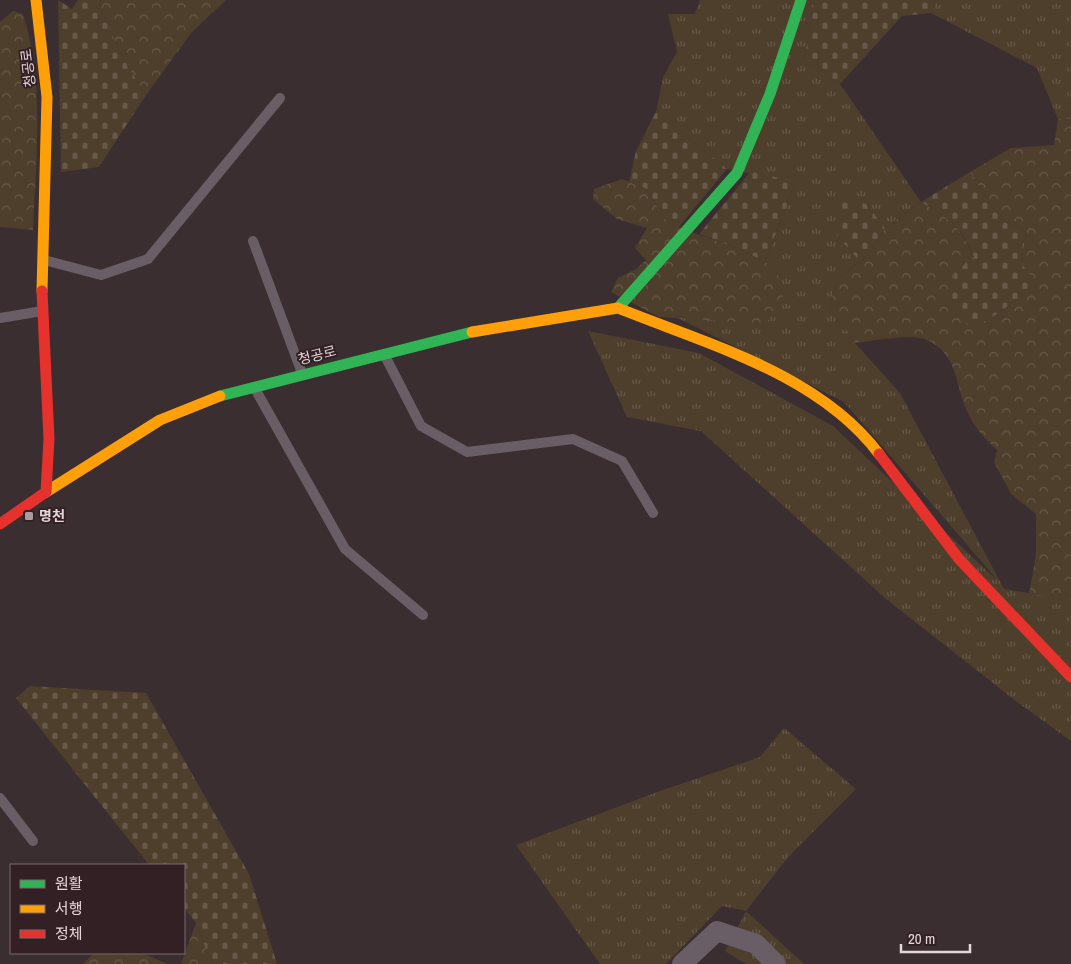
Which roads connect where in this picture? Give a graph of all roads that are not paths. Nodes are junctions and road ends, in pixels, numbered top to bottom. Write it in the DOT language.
graph roads {
  1 [pos="36,0"];
  2 [pos="801,0"];
  3 [pos="280,98"];
  4 [pos="253,240"];
  5 [pos="43,260"];
  6 [pos="618,308"];
  7 [pos="43,310"];
  8 [pos="0,318"];
  9 [pos="384,353"];
  10 [pos="302,374"];
  11 [pos="254,387"];
  12 [pos="46,492"];
  13 [pos="653,513"];
  14 [pos="0,524"];
  15 [pos="423,615"];
  16 [pos="1071,677"];
  17 [pos="0,798"];
  18 [pos="33,841"];
  19 [pos="682,964"];
  20 [pos="776,964"];
  1 -- 5 [label="street, 청공로"];
  2 -- 6 [label="street"];
  3 -- 5 [label="lane"];
  4 -- 10 [label="lane"];
  5 -- 7 [label="street, 청공로"];
  6 -- 9 [label="street, 청공로"];
  6 -- 16 [label="street"];
  7 -- 8 [label="lane"];
  7 -- 12 [label="street, 청공로"];
  9 -- 10 [label="street, 청공로"];
  9 -- 13 [label="lane"];
  10 -- 11 [label="street, 청공로"];
  11 -- 12 [label="street, 청공로"];
  11 -- 15 [label="lane"];
  12 -- 14 [label="street, 청공로"];
  17 -- 18 [label="lane"];
  19 -- 20 [label="street"];
}
